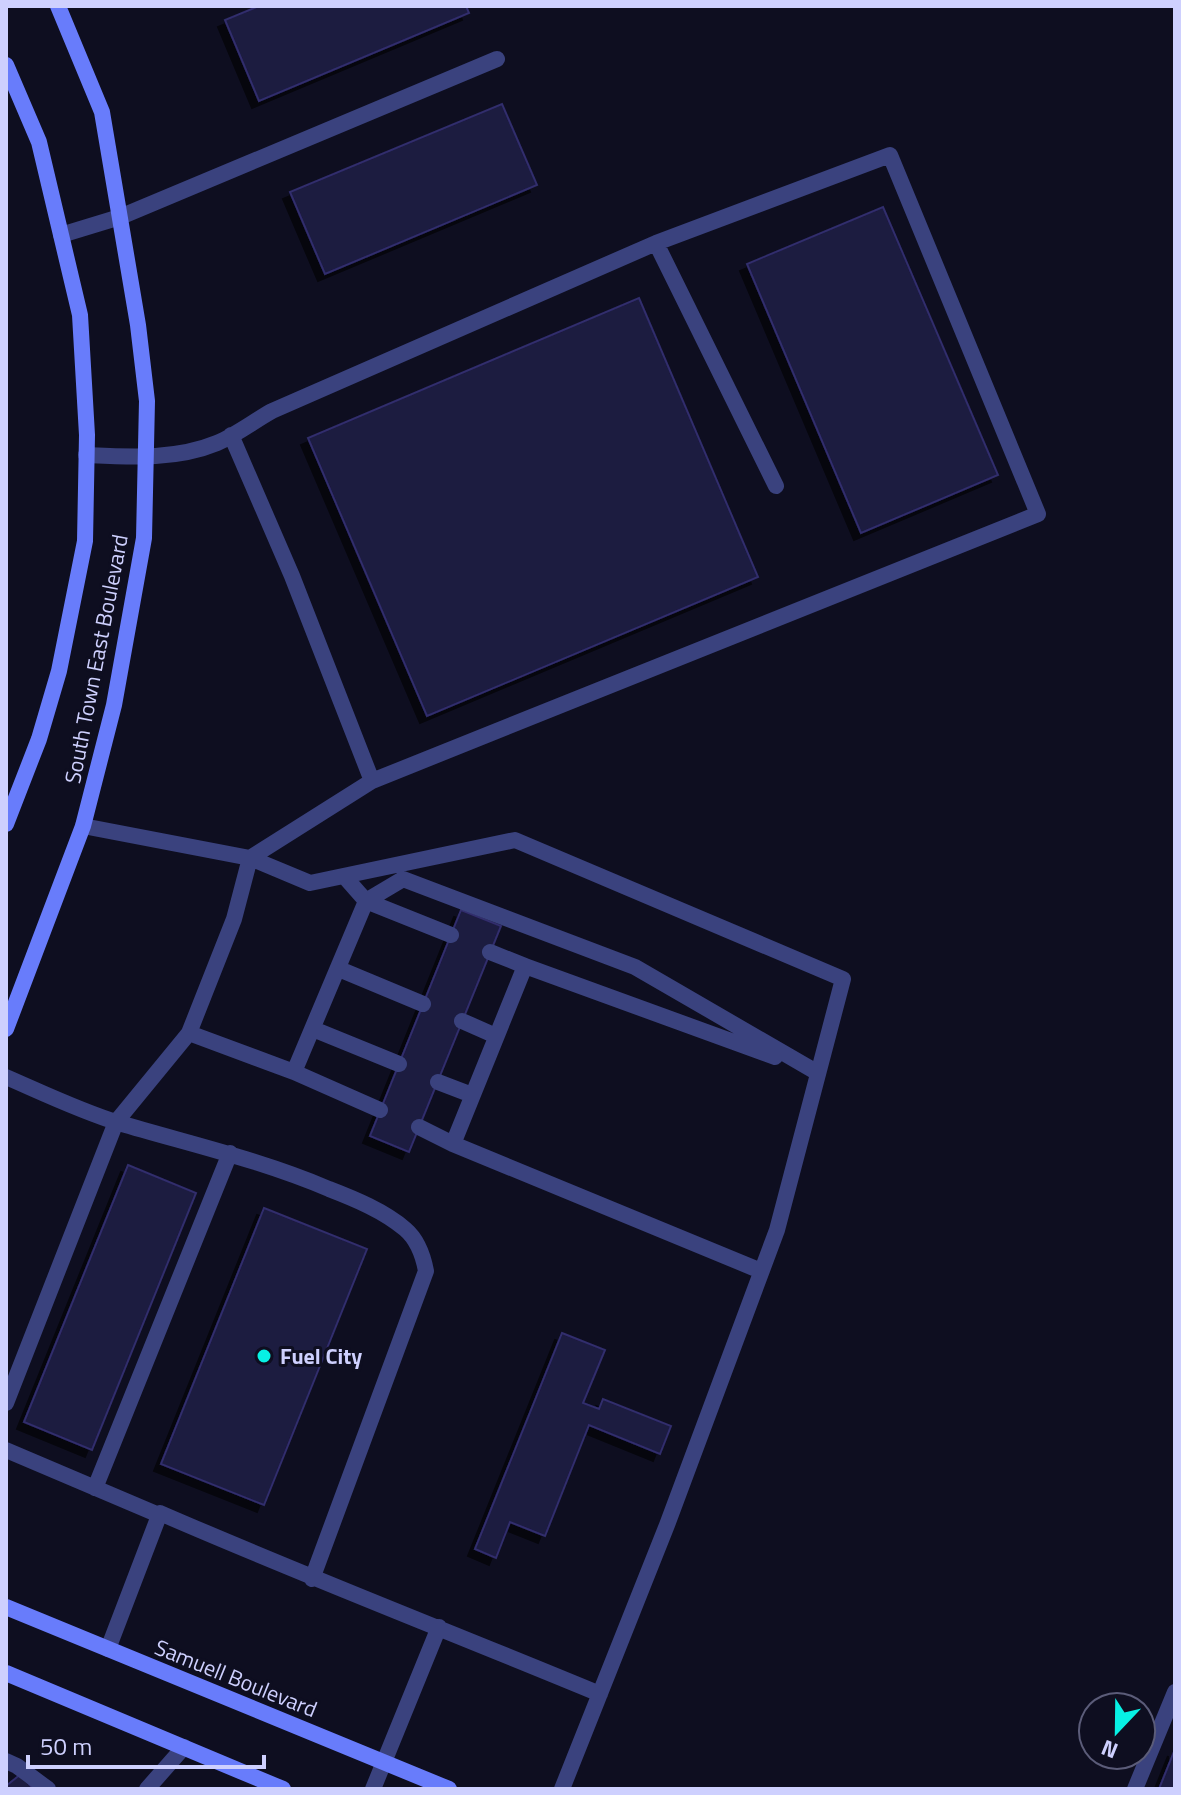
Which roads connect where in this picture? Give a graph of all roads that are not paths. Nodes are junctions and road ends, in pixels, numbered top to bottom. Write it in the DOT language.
graph roads {
  1 [pos="58,6"];
  2 [pos="497,59"];
  3 [pos="6,65"];
  4 [pos="120,217"];
  5 [pos="61,235"];
  6 [pos="656,243"];
  7 [pos="231,435"];
  8 [pos="86,455"];
  9 [pos="146,457"];
  10 [pos="776,486"];
  11 [pos="372,781"];
  12 [pos="6,824"];
  13 [pos="83,826"];
  14 [pos="250,858"];
  15 [pos="344,876"];
  16 [pos="366,901"];
  17 [pos="451,935"];
  18 [pos="490,952"];
  19 [pos="525,966"];
  20 [pos="339,969"];
  21 [pos="423,1004"];
  22 [pos="462,1021"];
  23 [pos="6,1029"];
  24 [pos="313,1029"];
  25 [pos="189,1033"];
  26 [pos="496,1036"];
  27 [pos="399,1064"];
  28 [pos="294,1072"];
  29 [pos="818,1073"];
  30 [pos="6,1077"];
  31 [pos="438,1082"];
  32 [pos="472,1095"];
  33 [pos="380,1110"];
  34 [pos="116,1122"];
  35 [pos="419,1127"];
  36 [pos="453,1144"];
  37 [pos="230,1153"];
  38 [pos="761,1271"];
  39 [pos="6,1403"];
  40 [pos="6,1450"];
  41 [pos="95,1488"];
  42 [pos="159,1515"];
  43 [pos="312,1579"];
  44 [pos="6,1607"];
  45 [pos="439,1627"];
  46 [pos="108,1649"];
  47 [pos="6,1673"];
  48 [pos="1175,1692"];
  49 [pos="600,1694"];
  50 [pos="1167,1734"];
  51 [pos="184,1747"];
  52 [pos="6,1761"];
  53 [pos="384,1763"];
  54 [pos="48,1789"];
  55 [pos="147,1789"];
  56 [pos="283,1789"];
  57 [pos="373,1789"];
  58 [pos="449,1789"];
  59 [pos="562,1789"];
  60 [pos="1135,1789"];
  1 -- 4 [label="main road, South Town East Boulevard"];
  2 -- 4 [label="lane"];
  3 -- 5 [label="main road, South Town East Boulevard"];
  4 -- 5 [label="lane"];
  4 -- 9 [label="main road, South Town East Boulevard"];
  5 -- 8 [label="main road, South Town East Boulevard"];
  6 -- 7 [label="lane"];
  6 -- 10 [label="lane"];
  6 -- 11 [label="lane"];
  7 -- 9 [label="lane"];
  7 -- 11 [label="lane"];
  8 -- 9 [label="lane"];
  8 -- 12 [label="main road, South Town East Boulevard"];
  9 -- 13 [label="main road, South Town East Boulevard"];
  11 -- 14 [label="lane"];
  13 -- 14 [label="lane"];
  13 -- 23 [label="main road, South Town East Boulevard"];
  14 -- 15 [label="lane"];
  14 -- 25 [label="lane"];
  15 -- 16 [label="lane"];
  15 -- 29 [label="lane"];
  16 -- 17 [label="lane"];
  16 -- 20 [label="lane"];
  16 -- 29 [label="lane"];
  18 -- 19 [label="lane"];
  19 -- 26 [label="lane"];
  19 -- 29 [label="lane"];
  20 -- 21 [label="lane"];
  20 -- 24 [label="lane"];
  22 -- 26 [label="lane"];
  24 -- 27 [label="lane"];
  24 -- 28 [label="lane"];
  25 -- 28 [label="lane"];
  25 -- 34 [label="lane"];
  26 -- 32 [label="lane"];
  28 -- 33 [label="lane"];
  29 -- 38 [label="lane"];
  30 -- 34 [label="lane"];
  31 -- 32 [label="lane"];
  32 -- 36 [label="lane"];
  34 -- 37 [label="lane"];
  34 -- 39 [label="lane"];
  35 -- 36 [label="lane"];
  36 -- 38 [label="lane"];
  37 -- 41 [label="lane"];
  37 -- 43 [label="lane"];
  38 -- 49 [label="lane"];
  40 -- 41 [label="lane"];
  41 -- 42 [label="lane"];
  42 -- 43 [label="lane"];
  42 -- 46 [label="lane"];
  43 -- 45 [label="lane"];
  44 -- 46 [label="main road, Samuell Boulevard"];
  45 -- 49 [label="lane"];
  45 -- 53 [label="lane"];
  46 -- 53 [label="main road, Samuell Boulevard"];
  47 -- 51 [label="main road"];
  48 -- 50 [label="lane"];
  49 -- 59 [label="lane"];
  50 -- 60 [label="lane"];
  51 -- 55 [label="lane"];
  51 -- 56 [label="main road"];
  52 -- 54 [label="lane"];
  53 -- 57 [label="lane"];
  53 -- 58 [label="main road, Samuell Boulevard"];
}
